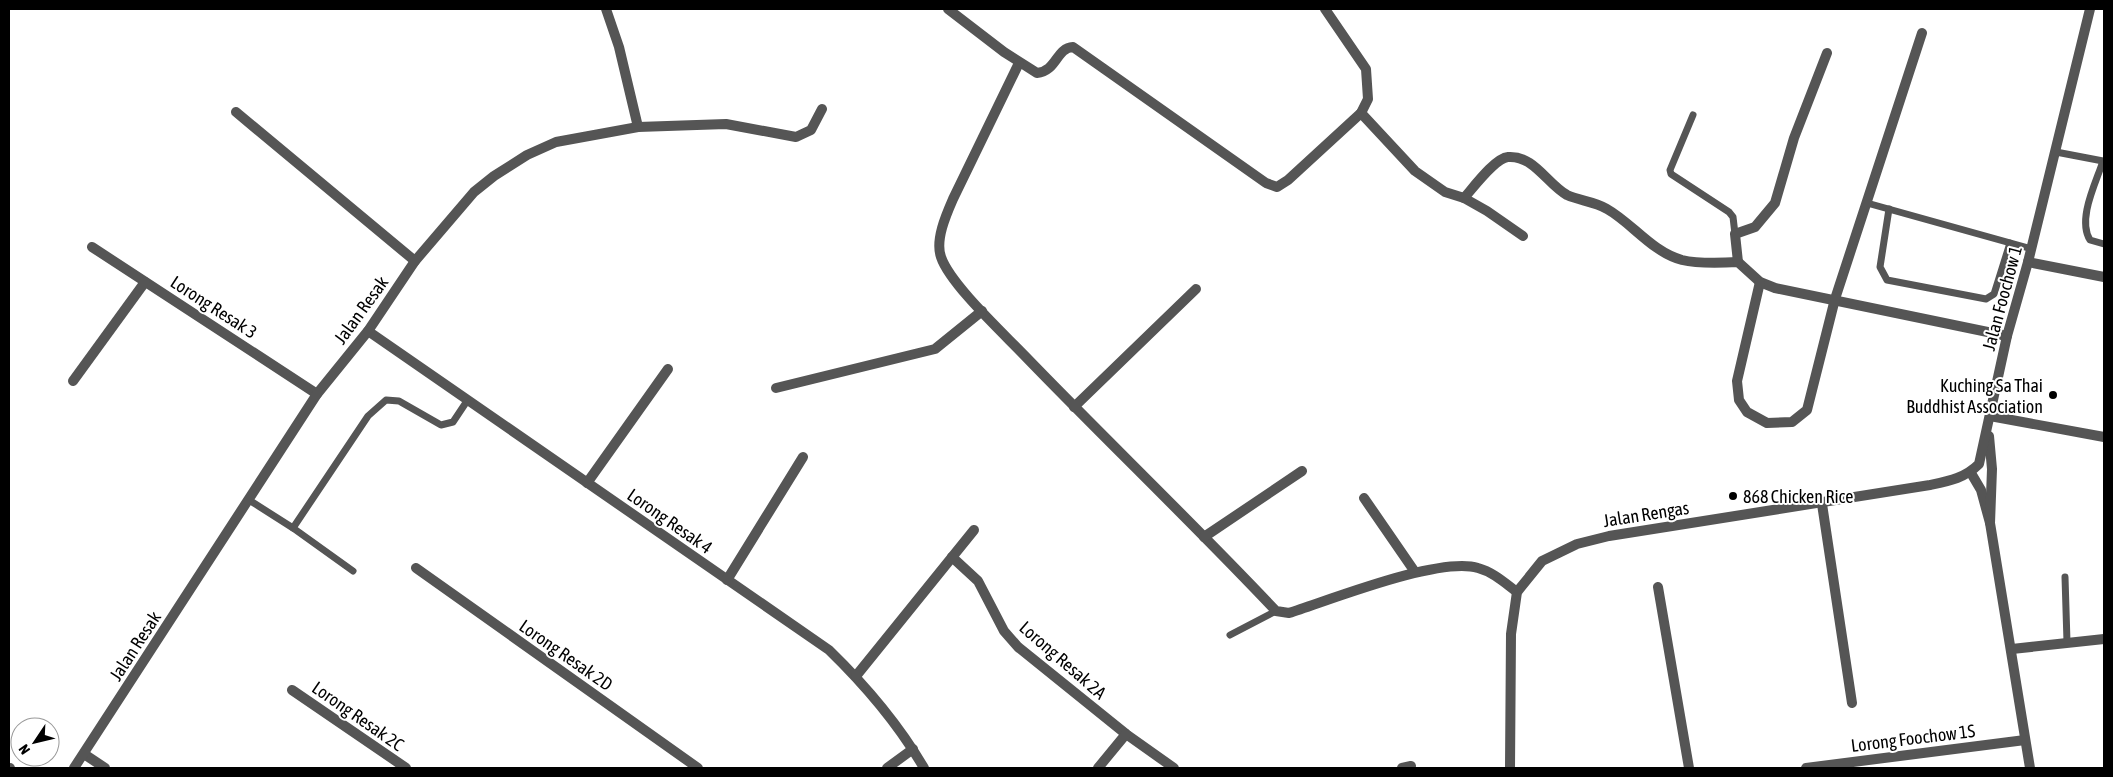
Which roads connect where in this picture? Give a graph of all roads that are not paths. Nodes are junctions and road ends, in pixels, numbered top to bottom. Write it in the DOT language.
graph roads {
  1 [pos="606,9"];
  2 [pos="948,9"];
  3 [pos="1324,9"];
  4 [pos="2090,9"];
  5 [pos="1922,33"];
  6 [pos="1827,53"];
  7 [pos="1019,62"];
  8 [pos="822,109"];
  9 [pos="236,112"];
  10 [pos="1361,113"];
  11 [pos="1693,115"];
  12 [pos="638,127"];
  13 [pos="2056,152"];
  14 [pos="2104,161"];
  15 [pos="1464,198"];
  16 [pos="1867,203"];
  17 [pos="1889,209"];
  18 [pos="1735,234"];
  19 [pos="1523,236"];
  20 [pos="2010,243"];
  21 [pos="2104,244"];
  22 [pos="92,247"];
  23 [pos="2032,248"];
  24 [pos="415,261"];
  25 [pos="1738,262"];
  26 [pos="2028,262"];
  27 [pos="2104,277"];
  28 [pos="145,282"];
  29 [pos="1760,282"];
  30 [pos="1196,289"];
  31 [pos="1836,299"];
  32 [pos="982,311"];
  33 [pos="368,331"];
  34 [pos="2007,336"];
  35 [pos="668,369"];
  36 [pos="73,381"];
  37 [pos="776,388"];
  38 [pos="318,394"];
  39 [pos="467,402"];
  40 [pos="1074,407"];
  41 [pos="1990,416"];
  42 [pos="1988,430"];
  43 [pos="2104,437"];
  44 [pos="803,457"];
  45 [pos="1302,471"];
  46 [pos="1971,473"];
  47 [pos="587,483"];
  48 [pos="1364,498"];
  49 [pos="249,500"];
  50 [pos="1822,504"];
  51 [pos="1990,523"];
  52 [pos="292,528"];
  53 [pos="974,530"];
  54 [pos="1204,538"];
  55 [pos="952,557"];
  56 [pos="416,568"];
  57 [pos="353,571"];
  58 [pos="1415,572"];
  59 [pos="2065,577"];
  60 [pos="727,580"];
  61 [pos="1658,587"];
  62 [pos="1517,592"];
  63 [pos="1276,611"];
  64 [pos="1230,635"];
  65 [pos="2104,639"];
  66 [pos="2067,642"];
  67 [pos="2012,649"];
  68 [pos="856,676"];
  69 [pos="292,690"];
  70 [pos="1852,703"];
  71 [pos="1126,734"];
  72 [pos="2025,740"];
  73 [pos="914,749"];
  74 [pos="84,754"];
  75 [pos="1865,765"];
  76 [pos="74,768"];
  77 [pos="105,768"];
  78 [pos="406,768"];
  79 [pos="698,768"];
  80 [pos="887,768"];
  81 [pos="924,768"];
  82 [pos="1098,768"];
  83 [pos="1174,768"];
  84 [pos="1510,768"];
  85 [pos="1689,768"];
  86 [pos="1806,768"];
  87 [pos="2030,768"];
  1 -- 12 [label="street"];
  2 -- 7 [label="street"];
  3 -- 10 [label="street"];
  4 -- 13 [label="street, Jalan Foochow 1"];
  5 -- 16 [label="street"];
  6 -- 18 [label="street"];
  7 -- 10 [label="street"];
  7 -- 32 [label="street"];
  8 -- 12 [label="street, Jalan Resak"];
  9 -- 24 [label="street"];
  10 -- 15 [label="street"];
  11 -- 18 [label="lane"];
  12 -- 24 [label="street, Jalan Resak"];
  13 -- 14 [label="lane"];
  13 -- 23 [label="street, Jalan Foochow 1"];
  14 -- 21 [label="lane"];
  15 -- 19 [label="street"];
  15 -- 25 [label="street"];
  16 -- 17 [label="lane"];
  16 -- 31 [label="street"];
  17 -- 20 [label="lane"];
  17 -- 20 [label="lane"];
  18 -- 25 [label="street"];
  20 -- 23 [label="lane"];
  22 -- 28 [label="street, Lorong Resak 3"];
  23 -- 26 [label="street, Jalan Foochow 1"];
  24 -- 33 [label="street, Jalan Resak"];
  25 -- 29 [label="street"];
  26 -- 27 [label="street"];
  26 -- 34 [label="street, Jalan Foochow 1"];
  28 -- 36 [label="street"];
  28 -- 38 [label="street, Lorong Resak 3"];
  29 -- 31 [label="street"];
  29 -- 31 [label="street"];
  30 -- 40 [label="street"];
  31 -- 34 [label="street"];
  32 -- 37 [label="street"];
  32 -- 40 [label="street"];
  33 -- 38 [label="street, Jalan Resak"];
  33 -- 39 [label="street, Lorong Resak 4"];
  34 -- 41 [label="street, Jalan Foochow 1"];
  35 -- 47 [label="street"];
  38 -- 49 [label="street, Jalan Resak"];
  39 -- 47 [label="street, Lorong Resak 4"];
  39 -- 52 [label="lane"];
  40 -- 54 [label="street"];
  41 -- 42 [label="street, Jalan Foochow 1"];
  41 -- 43 [label="street"];
  42 -- 46 [label="street, Jalan Foochow 1"];
  42 -- 51 [label="street"];
  44 -- 60 [label="street"];
  45 -- 54 [label="street"];
  46 -- 50 [label="street, Jalan Rengas"];
  46 -- 51 [label="street"];
  47 -- 60 [label="street, Lorong Resak 4"];
  48 -- 58 [label="street"];
  49 -- 52 [label="lane"];
  49 -- 74 [label="street, Jalan Resak"];
  50 -- 62 [label="street, Jalan Rengas"];
  50 -- 70 [label="street"];
  51 -- 67 [label="street"];
  52 -- 57 [label="lane"];
  53 -- 55 [label="street"];
  54 -- 63 [label="street"];
  55 -- 68 [label="street"];
  55 -- 71 [label="street, Lorong Resak 2A"];
  56 -- 79 [label="street, Lorong Resak 2D"];
  58 -- 62 [label="street"];
  58 -- 63 [label="street"];
  59 -- 66 [label="lane"];
  60 -- 68 [label="street, Lorong Resak 4"];
  61 -- 85 [label="street"];
  62 -- 84 [label="street"];
  63 -- 64 [label="lane"];
  65 -- 66 [label="street"];
  66 -- 67 [label="street"];
  67 -- 72 [label="street"];
  68 -- 73 [label="street, Lorong Resak 4"];
  69 -- 78 [label="street, Lorong Resak 2C"];
  71 -- 82 [label="street"];
  71 -- 83 [label="street, Lorong Resak 2A"];
  72 -- 75 [label="street, Lorong Foochow 1S"];
  72 -- 87 [label="street"];
  73 -- 80 [label="street"];
  73 -- 81 [label="street, Lorong Resak 4"];
  74 -- 76 [label="street, Jalan Resak"];
  74 -- 77 [label="street"];
  75 -- 86 [label="street, Lorong Foochow 1S"];
}
